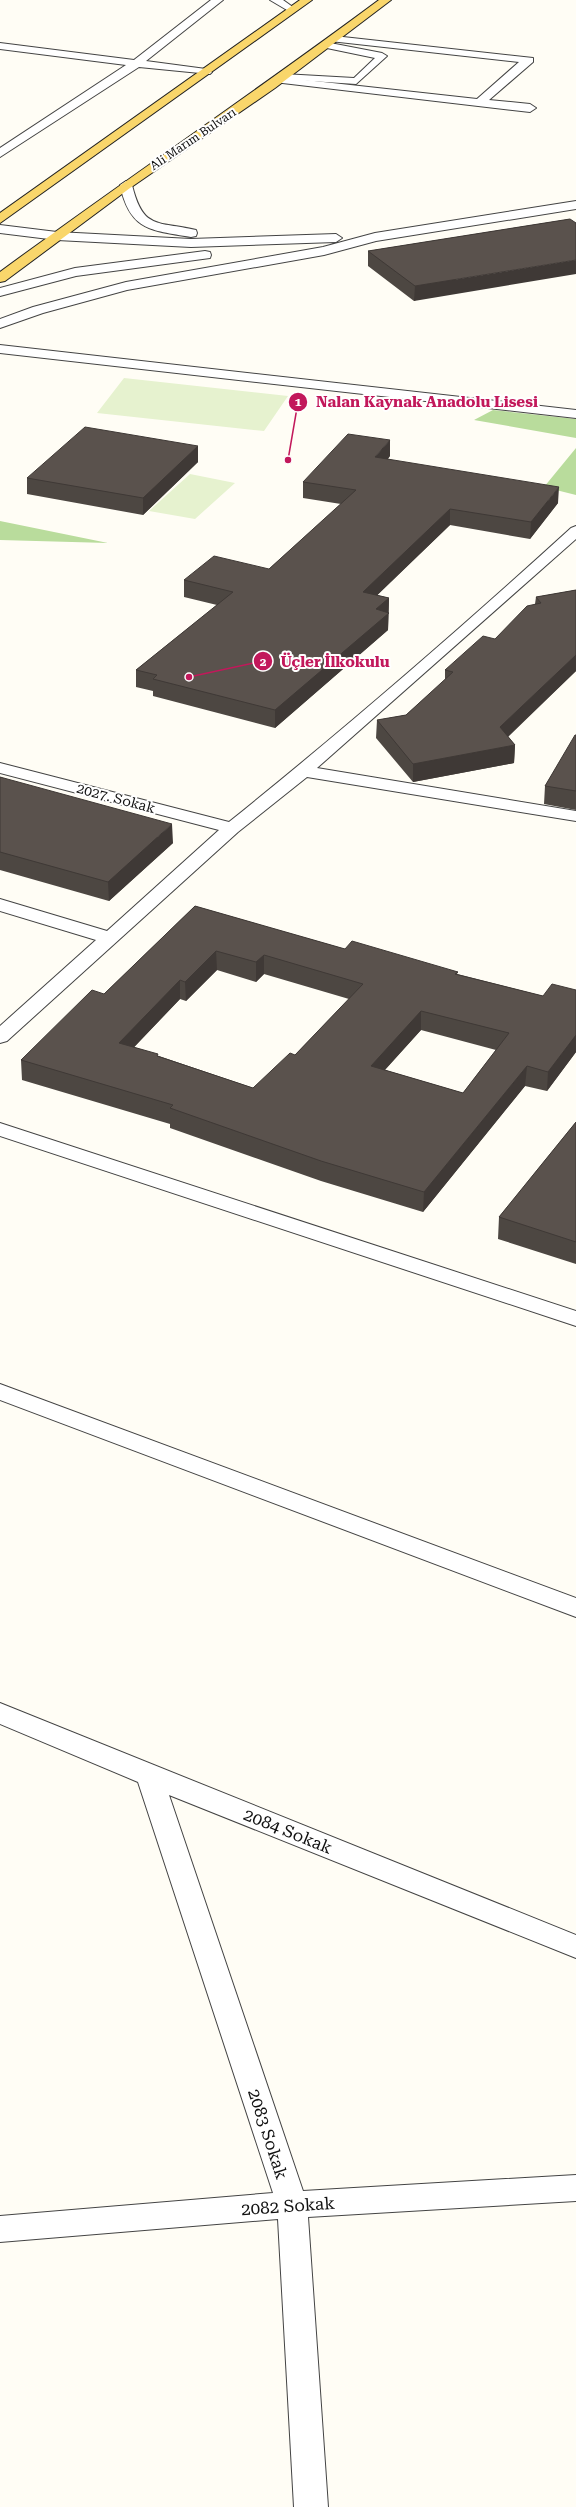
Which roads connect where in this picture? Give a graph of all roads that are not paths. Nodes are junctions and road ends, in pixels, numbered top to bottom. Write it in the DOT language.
graph roads {
  1 [pos="218,0"];
  2 [pos="275,0"];
  3 [pos="307,0"];
  4 [pos="386,0"];
  5 [pos="292,10"];
  6 [pos="329,42"];
  7 [pos="0,46"];
  8 [pos="137,64"];
  9 [pos="206,72"];
  10 [pos="281,78"];
  11 [pos="480,102"];
  12 [pos="530,108"];
  13 [pos="0,153"];
  14 [pos="126,185"];
  15 [pos="576,205"];
  16 [pos="0,219"];
  17 [pos="0,229"];
  18 [pos="0,236"];
  19 [pos="57,236"];
  20 [pos="375,237"];
  21 [pos="231,242"];
  22 [pos="352,243"];
  23 [pos="45,245"];
  24 [pos="88,251"];
  25 [pos="117,253"];
  26 [pos="211,254"];
  27 [pos="0,278"];
  28 [pos="0,292"];
  29 [pos="0,324"];
  30 [pos="0,349"];
  31 [pos="576,414"];
  32 [pos="576,531"];
  33 [pos="0,768"];
  34 [pos="303,771"];
  35 [pos="576,816"];
  36 [pos="232,828"];
  37 [pos="0,905"];
  38 [pos="110,938"];
  39 [pos="0,1037"];
  40 [pos="0,1129"];
  41 [pos="576,1319"];
  42 [pos="0,1392"];
  43 [pos="576,1608"];
  44 [pos="0,1713"];
  45 [pos="149,1776"];
  46 [pos="576,1947"];
  47 [pos="576,2188"];
  48 [pos="292,2205"];
  49 [pos="0,2229"];
  50 [pos="311,2507"];
  1 -- 8 [label="street"];
  2 -- 5 [label="street"];
  3 -- 5 [label="main road"];
  4 -- 6 [label="main road, Ali Marım Bulvarı"];
  5 -- 9 [label="main road"];
  6 -- 10 [label="main road, Ali Marım Bulvarı"];
  6 -- 10 [label="lane"];
  6 -- 11 [label="street"];
  7 -- 8 [label="street"];
  8 -- 9 [label="street"];
  8 -- 13 [label="street"];
  9 -- 16 [label="main road"];
  10 -- 11 [label="street"];
  10 -- 14 [label="main road, Ali Marım Bulvarı"];
  11 -- 12 [label="street"];
  14 -- 19 [label="main road, Ali Marım Bulvarı"];
  14 -- 21 [label="street"];
  15 -- 20 [label="street"];
  17 -- 19 [label="street"];
  18 -- 23 [label="street"];
  19 -- 21 [label="street"];
  19 -- 23 [label="main road, Ali Marım Bulvarı"];
  20 -- 21 [label="street"];
  20 -- 22 [label="street"];
  22 -- 26 [label="street"];
  22 -- 29 [label="street"];
  23 -- 24 [label="street"];
  23 -- 27 [label="main road, Ali Marım Bulvarı"];
  25 -- 26 [label="street"];
  26 -- 28 [label="street"];
  30 -- 31 [label="street"];
  32 -- 34 [label="street"];
  33 -- 36 [label="street, 2027. Sokak"];
  34 -- 35 [label="street"];
  34 -- 36 [label="street"];
  36 -- 38 [label="street"];
  37 -- 38 [label="street"];
  38 -- 39 [label="street"];
  40 -- 41 [label="street"];
  42 -- 43 [label="street"];
  44 -- 45 [label="street, 2084 Sokak"];
  45 -- 46 [label="street, 2084 Sokak"];
  45 -- 48 [label="street, 2083 Sokak"];
  47 -- 48 [label="street, 2082 Sokak"];
  48 -- 49 [label="street, 2082 Sokak"];
  48 -- 50 [label="street, 2083 Sokak"];
}
